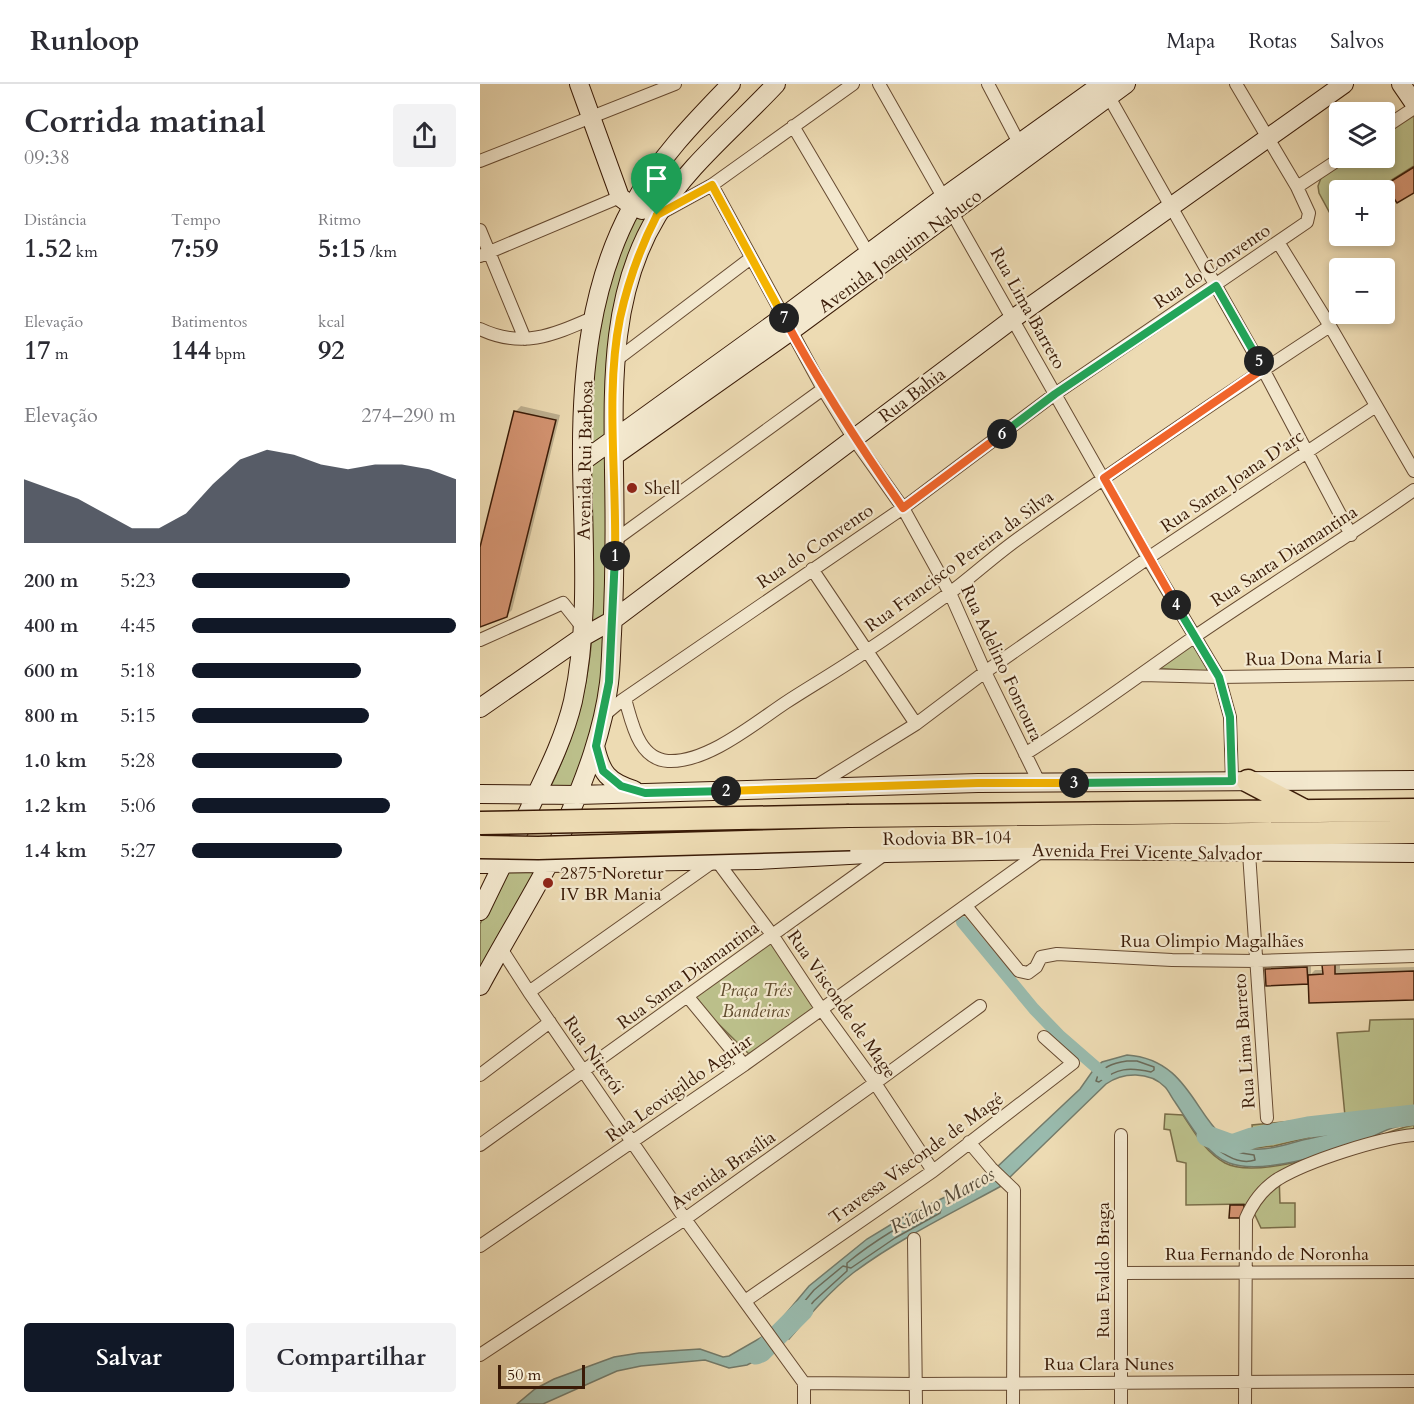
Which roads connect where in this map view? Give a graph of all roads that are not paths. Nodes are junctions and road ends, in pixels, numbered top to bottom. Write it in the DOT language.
graph roads {
  1 [pos="579,84"];
  2 [pos="675,84"];
  3 [pos="776,84"];
  4 [pos="853,84"];
  5 [pos="879,84"];
  6 [pos="988,84"];
  7 [pos="1126,84"];
  8 [pos="1236,84"];
  9 [pos="1344,84"];
  10 [pos="1401,84"];
  11 [pos="728,85"];
  12 [pos="1103,87"];
  13 [pos="1414,103"];
  14 [pos="1414,108"];
  15 [pos="592,118"];
  16 [pos="1395,121"];
  17 [pos="793,126"];
  18 [pos="1267,138"];
  19 [pos="1019,143"];
  20 [pos="480,161"];
  21 [pos="1329,166"];
  22 [pos="712,185"];
  23 [pos="1297,187"];
  24 [pos="626,201"];
  25 [pos="949,204"];
  26 [pos="1170,207"];
  27 [pos="657,215"];
  28 [pos="480,230"];
  29 [pos="1278,242"];
  30 [pos="868,253"];
  31 [pos="484,254"];
  32 [pos="751,258"];
  33 [pos="1216,286"];
  34 [pos="592,318"];
  35 [pos="1014,318"];
  36 [pos="787,324"];
  37 [pos="1330,326"];
  38 [pos="483,335"];
  39 [pos="525,339"];
  40 [pos="615,361"];
  41 [pos="1263,369"];
  42 [pos="823,389"];
  43 [pos="1055,394"];
  44 [pos="1376,406"];
  45 [pos="854,439"];
  46 [pos="614,447"];
  47 [pos="1308,451"];
  48 [pos="582,462"];
  49 [pos="1414,471"];
  50 [pos="1104,478"];
  51 [pos="1414,490"];
  52 [pos="903,508"];
  53 [pos="1351,535"];
  54 [pos="615,540"];
  55 [pos="1148,558"];
  56 [pos="812,569"];
  57 [pos="950,593"];
  58 [pos="613,620"];
  59 [pos="581,633"];
  60 [pos="1194,637"];
  61 [pos="480,640"];
  62 [pos="867,651"];
  63 [pos="985,672"];
  64 [pos="1414,674"];
  65 [pos="1142,675"];
  66 [pos="1219,677"];
  67 [pos="625,699"];
  68 [pos="480,708"];
  69 [pos="603,716"];
  70 [pos="916,724"];
  71 [pos="596,746"];
  72 [pos="1025,754"];
  73 [pos="1414,780"];
  74 [pos="1240,781"];
  75 [pos="1040,784"];
  76 [pos="811,789"];
  77 [pos="645,793"];
  78 [pos="480,794"];
  79 [pos="537,794"];
  80 [pos="578,795"];
  81 [pos="1414,810"];
  82 [pos="1304,811"];
  83 [pos="480,823"];
  84 [pos="1414,832"];
  85 [pos="480,847"];
  86 [pos="1043,850"];
  87 [pos="886,853"];
  88 [pos="1249,853"];
  89 [pos="1414,853"];
  90 [pos="716,861"];
  91 [pos="480,864"];
  92 [pos="512,864"];
  93 [pos="549,864"];
  94 [pos="966,906"];
  95 [pos="480,911"];
  96 [pos="773,936"];
  97 [pos="500,947"];
  98 [pos="1414,956"];
  99 [pos="1257,961"];
  100 [pos="480,986"];
  101 [pos="529,992"];
  102 [pos="688,997"];
  103 [pos="980,1005"];
  104 [pos="822,1010"];
  105 [pos="550,1022"];
  106 [pos="1044,1037"];
  107 [pos="744,1065"];
  108 [pos="584,1072"];
  109 [pos="480,1075"];
  110 [pos="875,1083"];
  111 [pos="1267,1118"];
  112 [pos="1414,1135"];
  113 [pos="1121,1136"];
  114 [pos="969,1142"];
  115 [pos="633,1143"];
  116 [pos="480,1145"];
  117 [pos="933,1171"];
  118 [pos="686,1219"];
  119 [pos="914,1239"];
  120 [pos="480,1246"];
  121 [pos="1414,1272"];
  122 [pos="1121,1273"];
  123 [pos="1245,1273"];
  124 [pos="745,1301"];
  125 [pos="480,1355"];
  126 [pos="1245,1381"];
  127 [pos="1414,1381"];
  128 [pos="1014,1382"];
  129 [pos="1121,1382"];
  130 [pos="804,1383"];
  131 [pos="916,1384"];
  132 [pos="804,1404"];
  133 [pos="916,1404"];
  134 [pos="1013,1404"];
  135 [pos="1121,1404"];
  136 [pos="1245,1404"];
  1 -- 15 [label="main road"];
  2 -- 15 [label="street"];
  3 -- 27 [label="main road, Avenida Rui Barbosa"];
  4 -- 17 [label="street"];
  5 -- 25 [label="street, Rua Lima Barreto"];
  6 -- 19 [label="street"];
  7 -- 12 [label="main road, Avenida Joaquim Nabuco"];
  8 -- 18 [label="street"];
  9 -- 18 [label="main road, Rua Bahia"];
  10 -- 13 [label="main road"];
  11 -- 24 [label="main road, Avenida Rui Barbosa"];
  12 -- 19 [label="main road, Avenida Joaquim Nabuco"];
  12 -- 25 [label="main road, Avenida Joaquim Nabuco"];
  12 -- 26 [label="street"];
  14 -- 16 [label="street"];
  15 -- 20 [label="street"];
  15 -- 24 [label="main road"];
  17 -- 22 [label="street"];
  17 -- 30 [label="street"];
  18 -- 23 [label="street"];
  18 -- 26 [label="main road, Rua Bahia"];
  19 -- 25 [label="main road, Avenida Joaquim Nabuco"];
  21 -- 23 [label="street"];
  22 -- 27 [label="street"];
  22 -- 32 [label="street, Rua Adelino Fontoura"];
  23 -- 29 [label="street, Rua do Convento"];
  24 -- 27 [label="main road"];
  24 -- 31 [label="street"];
  24 -- 34 [label="main road, Avenida Rui Barbosa"];
  25 -- 30 [label="main road, Avenida Joaquim Nabuco"];
  25 -- 35 [label="street, Rua Lima Barreto"];
  25 -- 36 [label="main road, Avenida Joaquim Nabuco"];
  26 -- 33 [label="street"];
  26 -- 35 [label="main road, Rua Bahia"];
  27 -- 40 [label="main road, Avenida Rui Barbosa"];
  28 -- 31 [label="street"];
  29 -- 33 [label="street, Rua do Convento"];
  29 -- 37 [label="street"];
  30 -- 36 [label="main road, Avenida Joaquim Nabuco"];
  31 -- 39 [label="street"];
  32 -- 36 [label="street, Rua Adelino Fontoura"];
  32 -- 40 [label="street"];
  33 -- 41 [label="street"];
  33 -- 43 [label="street, Rua do Convento"];
  34 -- 39 [label="street"];
  34 -- 48 [label="main road, Avenida Rui Barbosa"];
  35 -- 43 [label="street, Rua Lima Barreto"];
  35 -- 45 [label="main road, Rua Bahia"];
  36 -- 42 [label="street, Rua Adelino Fontoura"];
  36 -- 46 [label="main road, Avenida Joaquim Nabuco"];
  37 -- 41 [label="street, Rua Francisco Pereira da Silva"];
  37 -- 44 [label="street"];
  38 -- 39 [label="street"];
  40 -- 46 [label="main road, Avenida Rui Barbosa"];
  41 -- 47 [label="street"];
  41 -- 50 [label="street, Rua Francisco Pereira da Silva"];
  42 -- 45 [label="street, Rua Adelino Fontoura"];
  42 -- 54 [label="street"];
  43 -- 50 [label="street, Rua Lima Barreto"];
  43 -- 52 [label="street, Rua do Convento"];
  44 -- 47 [label="street, Rua Santa Joana D'arc"];
  44 -- 49 [label="street"];
  45 -- 52 [label="street, Rua Adelino Fontoura"];
  45 -- 58 [label="main road, Rua Bahia"];
  46 -- 48 [label="main road, Avenida Joaquim Nabuco"];
  46 -- 54 [label="main road, Avenida Rui Barbosa"];
  47 -- 53 [label="street"];
  47 -- 55 [label="street, Rua Santa Joana D'arc"];
  48 -- 59 [label="main road, Avenida Rui Barbosa"];
  50 -- 55 [label="street, Rua Lima Barreto"];
  50 -- 57 [label="street, Rua Francisco Pereira da Silva"];
  51 -- 53 [label="street, Rua Santa Diamantina"];
  52 -- 56 [label="street, Rua do Convento"];
  52 -- 57 [label="street, Rua Adelino Fontoura"];
  53 -- 60 [label="street, Rua Santa Diamantina"];
  54 -- 58 [label="main road, Avenida Rui Barbosa"];
  55 -- 60 [label="street, Rua Lima Barreto"];
  55 -- 63 [label="street, Rua Santa Joana D'arc"];
  56 -- 62 [label="street"];
  56 -- 67 [label="street, Rua do Convento"];
  57 -- 62 [label="street, Rua Francisco Pereira da Silva"];
  57 -- 63 [label="street, Rua Adelino Fontoura"];
  58 -- 59 [label="main road, Rua Bahia"];
  58 -- 69 [label="main road, Avenida Rui Barbosa"];
  59 -- 61 [label="street"];
  59 -- 68 [label="main road, Rua Bahia"];
  59 -- 79 [label="main road, Avenida Rui Barbosa"];
  60 -- 65 [label="street, Rua Santa Diamantina"];
  60 -- 66 [label="street, Rua Lima Barreto"];
  62 -- 67 [label="street, Rua Francisco Pereira da Silva"];
  62 -- 70 [label="street"];
  63 -- 70 [label="street, Rua Santa Joana D'arc"];
  63 -- 72 [label="street, Rua Adelino Fontoura"];
  64 -- 66 [label="street, Rua Dona Maria I"];
  65 -- 66 [label="street, Rua Dona Maria I"];
  65 -- 72 [label="street, Rua Santa Diamantina"];
  66 -- 74 [label="street, Rua Lima Barreto"];
  67 -- 69 [label="street, Rua do Convento"];
  69 -- 71 [label="main road, Avenida Rui Barbosa"];
  70 -- 76 [label="street, Rua Santa Joana D'arc"];
  71 -- 77 [label="main road"];
  71 -- 80 [label="main road, Avenida Rui Barbosa"];
  72 -- 75 [label="street, Rua Adelino Fontoura"];
  73 -- 74 [label="main road"];
  74 -- 75 [label="main road"];
  74 -- 82 [label="highway"];
  75 -- 76 [label="main road"];
  76 -- 77 [label="main road"];
  77 -- 80 [label="main road"];
  78 -- 79 [label="main road"];
  79 -- 80 [label="main road"];
  79 -- 92 [label="main road, Avenida Rui Barbosa"];
  80 -- 93 [label="main road, Avenida Rui Barbosa"];
  81 -- 82 [label="highway, Rodovia BR-104"];
  82 -- 83 [label="highway, Rodovia BR-104, bridge"];
  84 -- 85 [label="highway, Rodovia BR-104, bridge"];
  86 -- 87 [label="main road, Avenida Frei Vicente Salvador"];
  86 -- 88 [label="main road, Avenida Frei Vicente Salvador"];
  86 -- 94 [label="street, Rua Leovigildo Aguiar"];
  87 -- 90 [label="main road, Avenida Frei Vicente Salvador"];
  87 -- 96 [label="street, Rua Santa Diamantina"];
  88 -- 89 [label="main road, Avenida Frei Vicente Salvador"];
  88 -- 99 [label="street, Rua Lima Barreto"];
  90 -- 93 [label="main road, Avenida Frei Vicente Salvador"];
  90 -- 96 [label="street, Rua Visconde de Mage"];
  90 -- 101 [label="street"];
  91 -- 92 [label="main road, Avenida Frei Vicente Salvador"];
  92 -- 93 [label="main road, Avenida Frei Vicente Salvador"];
  92 -- 95 [label="main road, Avenida Rui Barbosa"];
  93 -- 97 [label="main road, Avenida Rui Barbosa"];
  94 -- 99 [label="street, Rua Olimpio Magalhães"];
  94 -- 104 [label="street, Rua Leovigildo Aguiar"];
  96 -- 102 [label="street, Rua Santa Diamantina"];
  96 -- 104 [label="street, Rua Visconde de Mage"];
  97 -- 100 [label="main road, Avenida Rui Barbosa"];
  97 -- 101 [label="street, Rua Niterói"];
  98 -- 99 [label="street, Rua Olimpio Magalhães"];
  99 -- 111 [label="street, Rua Lima Barreto"];
  101 -- 105 [label="street, Rua Niterói"];
  102 -- 107 [label="street"];
  102 -- 108 [label="street, Rua Santa Diamantina"];
  103 -- 110 [label="street, Avenida Brasília"];
  104 -- 107 [label="street, Rua Leovigildo Aguiar"];
  104 -- 110 [label="street, Rua Visconde de Mage"];
  105 -- 108 [label="street, Rua Niterói"];
  105 -- 109 [label="street"];
  106 -- 114 [label="street, Travessa Visconde de Magé"];
  107 -- 115 [label="street, Rua Leovigildo Aguiar"];
  108 -- 115 [label="street, Rua Niterói"];
  108 -- 116 [label="street, Rua Santa Diamantina"];
  110 -- 117 [label="street, Rua Visconde de Mage"];
  110 -- 118 [label="street, Avenida Brasília"];
  112 -- 123 [label="street"];
  113 -- 122 [label="street, Rua Evaldo Braga"];
  114 -- 117 [label="street, Travessa Visconde de Magé"];
  114 -- 128 [label="street"];
  115 -- 118 [label="street, Rua Niterói"];
  115 -- 120 [label="street, Rua Leovigildo Aguiar"];
  117 -- 124 [label="street, Travessa Visconde de Magé"];
  118 -- 124 [label="street, Rua Niterói"];
  118 -- 125 [label="street, Avenida Brasília"];
  119 -- 131 [label="street"];
  121 -- 123 [label="street, Rua Fernando de Noronha"];
  122 -- 123 [label="street, Rua Fernando de Noronha"];
  122 -- 129 [label="street, Rua Evaldo Braga"];
  123 -- 126 [label="street"];
  124 -- 130 [label="street, Rua Niterói"];
  126 -- 127 [label="street, Rua Clara Nunes"];
  126 -- 129 [label="street, Rua Clara Nunes"];
  126 -- 136 [label="street"];
  128 -- 129 [label="street, Rua Clara Nunes"];
  128 -- 131 [label="street, Rua Clara Nunes"];
  128 -- 134 [label="street"];
  129 -- 135 [label="street, Rua Evaldo Braga"];
  130 -- 131 [label="street, Rua Clara Nunes"];
  130 -- 132 [label="street"];
  131 -- 133 [label="street"];
}
